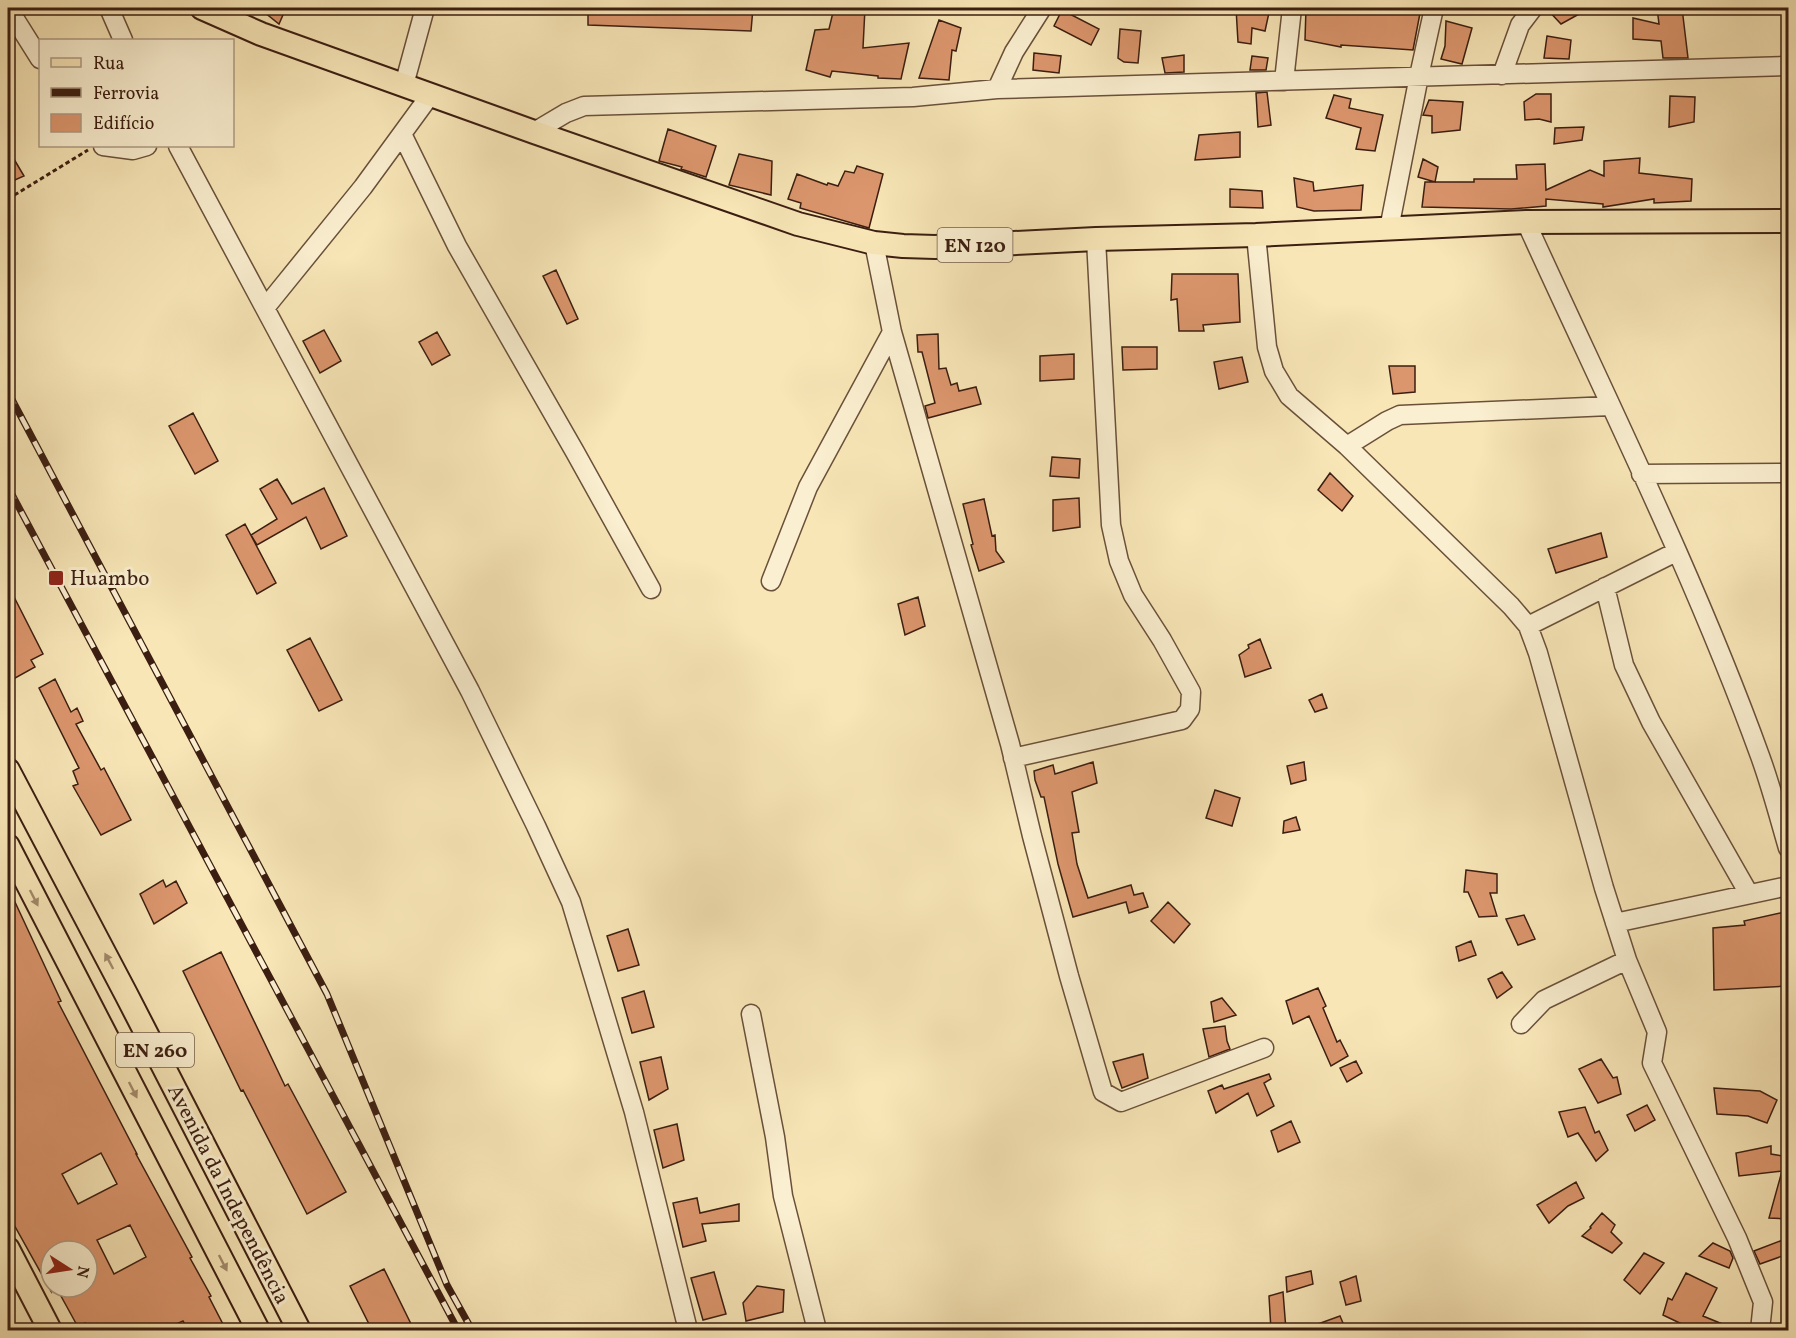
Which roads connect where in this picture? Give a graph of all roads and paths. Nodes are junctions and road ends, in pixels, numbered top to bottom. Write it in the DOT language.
graph roads {
  1 [pos="8,8"];
  2 [pos="109,8"];
  3 [pos="202,8"];
  4 [pos="425,8"];
  5 [pos="1042,8"];
  6 [pos="1292,8"];
  7 [pos="1434,8"];
  8 [pos="1533,8"];
  9 [pos="123,39"];
  10 [pos="39,57"];
  11 [pos="1788,66"];
  12 [pos="1502,75"];
  13 [pos="1419,76"];
  14 [pos="1284,81"];
  15 [pos="404,85"];
  16 [pos="997,89"];
  17 [pos="431,94"];
  18 [pos="534,132"];
  19 [pos="402,134"];
  20 [pos="93,147"];
  21 [pos="110,147"];
  22 [pos="144,147"];
  23 [pos="179,147"];
  24 [pos="8,199"];
  25 [pos="1788,221"];
  26 [pos="1526,222"];
  27 [pos="1389,229"];
  28 [pos="1256,235"];
  29 [pos="1096,239"];
  30 [pos="874,243"];
  31 [pos="265,308"];
  32 [pos="892,332"];
  33 [pos="1610,406"];
  34 [pos="1347,446"];
  35 [pos="1788,473"];
  36 [pos="1641,474"];
  37 [pos="1676,552"];
  38 [pos="771,581"];
  39 [pos="1605,587"];
  40 [pos="651,589"];
  41 [pos="1528,626"];
  42 [pos="1013,758"];
  43 [pos="8,770"];
  44 [pos="1788,848"];
  45 [pos="10,857"];
  46 [pos="1788,886"];
  47 [pos="1749,894"];
  48 [pos="1615,923"];
  49 [pos="1627,960"];
  50 [pos="126,994"];
  51 [pos="93,1013"];
  52 [pos="751,1014"];
  53 [pos="1521,1024"];
  54 [pos="1264,1048"];
  55 [pos="8,1249"];
  56 [pos="283,1299"];
  57 [pos="254,1324"];
  58 [pos="50,1330"];
  59 [pos="299,1330"];
  60 [pos="688,1330"];
  61 [pos="817,1330"];
  62 [pos="1760,1330"];
  1 -- 10 [label="street"];
  2 -- 9 [label="street"];
  3 -- 15 [label="main road, EN 120"];
  4 -- 15 [label="street"];
  5 -- 16 [label="street"];
  6 -- 14 [label="street"];
  7 -- 13 [label="street"];
  8 -- 12 [label="street"];
  11 -- 12 [label="street"];
  12 -- 13 [label="street"];
  13 -- 14 [label="street"];
  13 -- 27 [label="street"];
  14 -- 16 [label="street"];
  15 -- 17 [label="main road, EN 120"];
  16 -- 18 [label="street"];
  17 -- 18 [label="main road, EN 120"];
  17 -- 19 [label="street"];
  18 -- 30 [label="main road, EN 120"];
  19 -- 31 [label="street"];
  19 -- 40 [label="street"];
  20 -- 24 [label="path"];
  21 -- 22 [label="street"];
  23 -- 31 [label="street"];
  25 -- 26 [label="main road, EN 120"];
  26 -- 27 [label="main road, EN 120"];
  26 -- 33 [label="street"];
  27 -- 28 [label="main road, EN 120"];
  28 -- 29 [label="main road, EN 120"];
  28 -- 34 [label="street"];
  29 -- 30 [label="main road, EN 120"];
  29 -- 42 [label="street"];
  30 -- 32 [label="street"];
  31 -- 60 [label="street"];
  32 -- 38 [label="street"];
  32 -- 42 [label="street"];
  33 -- 34 [label="street"];
  33 -- 36 [label="street"];
  34 -- 41 [label="street"];
  35 -- 36 [label="street"];
  36 -- 37 [label="street"];
  37 -- 39 [label="street"];
  37 -- 44 [label="street"];
  39 -- 41 [label="street"];
  39 -- 47 [label="street"];
  41 -- 48 [label="street"];
  42 -- 54 [label="street"];
  50 -- 43 [label="main road, Avenida da Independência / EN 260, one-way"];
  45 -- 51 [label="main road, Avenida da Independência / EN 260, one-way"];
  46 -- 47 [label="street"];
  47 -- 48 [label="street"];
  48 -- 49 [label="street"];
  49 -- 53 [label="street"];
  49 -- 62 [label="street"];
  50 -- 51 [label="main road"];
  50 -- 56 [label="main road, Avenida da Independência / EN 260"];
  51 -- 57 [label="main road, Avenida da Independência / EN 260, one-way"];
  52 -- 61 [label="street"];
  55 -- 58 [label="main road"];
  56 -- 57 [label="main road"];
  56 -- 59 [label="main road, Avenida da Independência / EN 260"];
}
